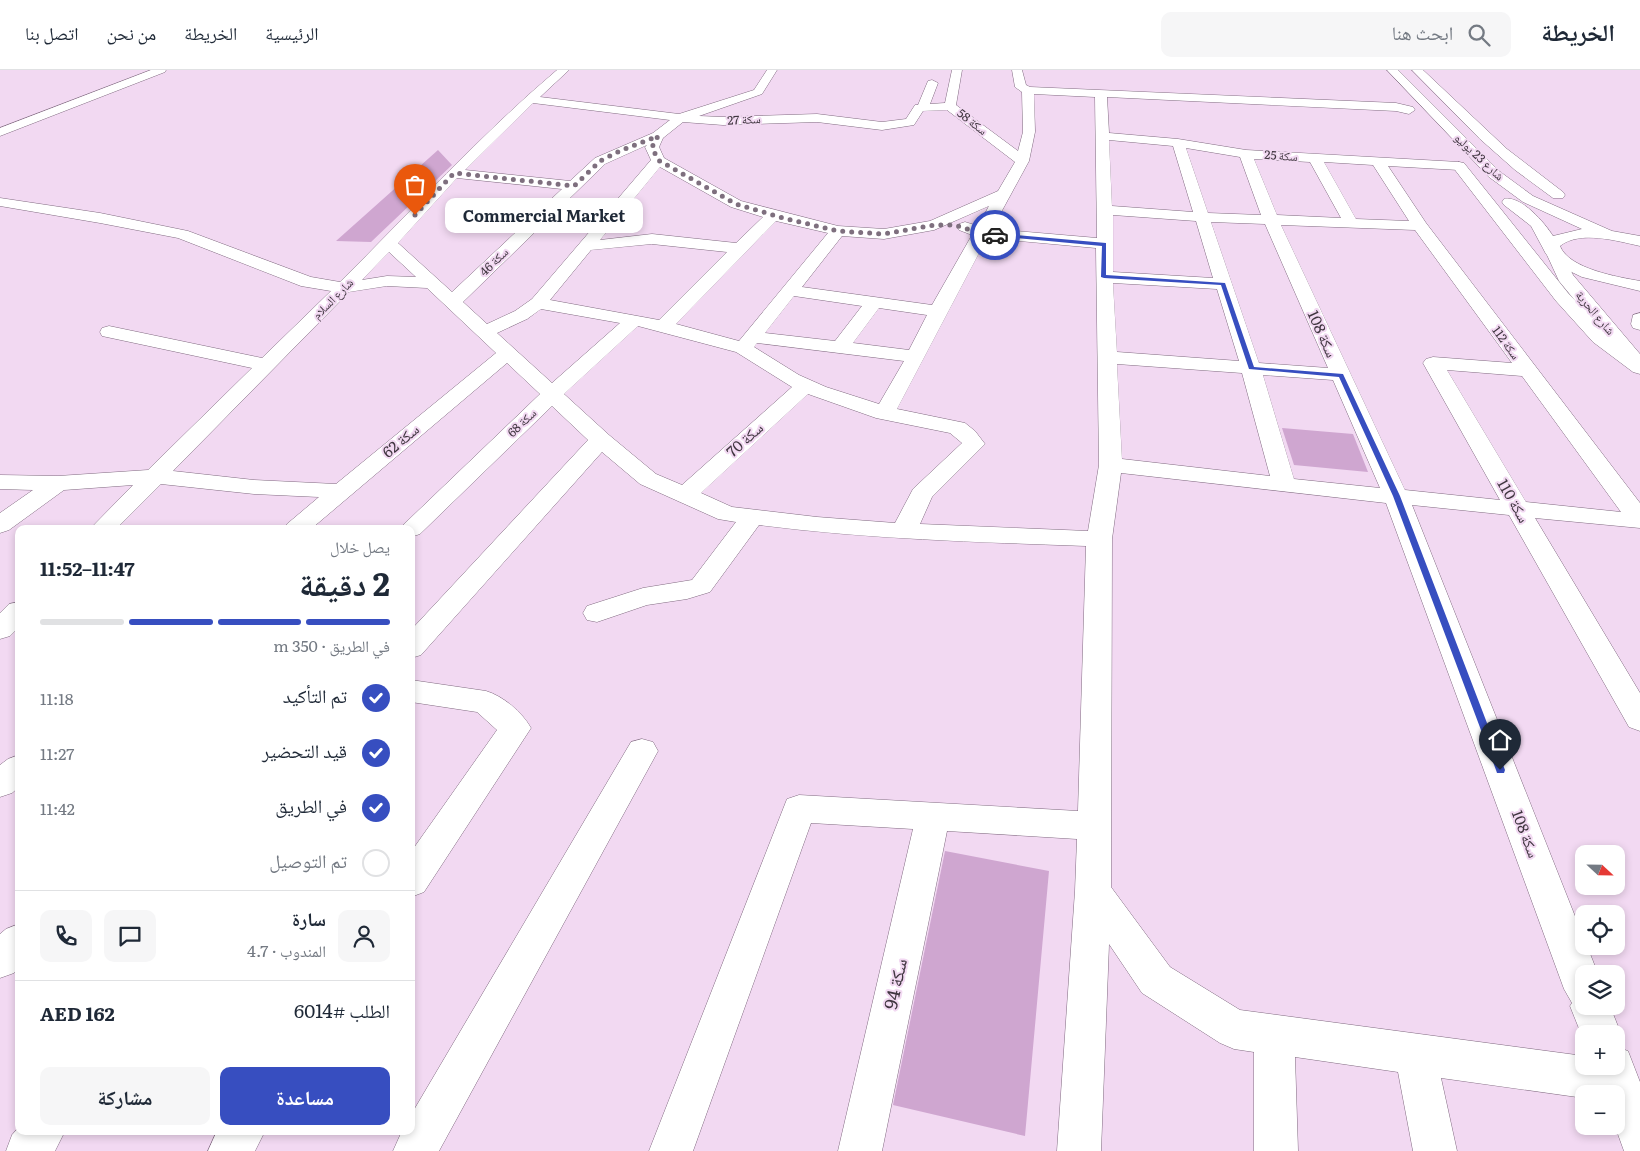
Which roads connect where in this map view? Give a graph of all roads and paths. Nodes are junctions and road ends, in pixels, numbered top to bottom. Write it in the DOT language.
graph roads {
  1 [pos="161,70"];
  2 [pos="564,70"];
  3 [pos="772,70"];
  4 [pos="957,70"];
  5 [pos="1017,70"];
  6 [pos="1392,70"];
  7 [pos="1417,70"];
  8 [pos="932,82"];
  9 [pos="1028,90"];
  10 [pos="1391,91"];
  11 [pos="1101,94"];
  12 [pos="530,99"];
  13 [pos="950,106"];
  14 [pos="922,107"];
  15 [pos="680,118"];
  16 [pos="1448,128"];
  17 [pos="0,132"];
  18 [pos="1483,134"];
  19 [pos="658,136"];
  20 [pos="1103,136"];
  21 [pos="1178,143"];
  22 [pos="1447,152"];
  23 [pos="1246,154"];
  24 [pos="1315,158"];
  25 [pos="658,160"];
  26 [pos="1022,161"];
  27 [pos="1378,162"];
  28 [pos="1459,166"];
  29 [pos="454,173"];
  30 [pos="1494,174"];
  31 [pos="574,186"];
  32 [pos="1004,194"];
  33 [pos="1558,195"];
  34 [pos="0,202"];
  35 [pos="1105,210"];
  36 [pos="773,216"];
  37 [pos="1201,217"];
  38 [pos="1271,220"];
  39 [pos="1351,223"];
  40 [pos="934,225"];
  41 [pos="1420,226"];
  42 [pos="838,231"];
  43 [pos="1640,231"];
  44 [pos="981,233"];
  45 [pos="1608,235"];
  46 [pos="1640,241"];
  47 [pos="389,243"];
  48 [pos="1105,244"];
  49 [pos="585,246"];
  50 [pos="740,248"];
  51 [pos="1553,250"];
  52 [pos="364,268"];
  53 [pos="1104,277"];
  54 [pos="408,281"];
  55 [pos="431,284"];
  56 [pos="1223,284"];
  57 [pos="1640,286"];
  58 [pos="344,288"];
  59 [pos="789,290"];
  60 [pos="453,301"];
  61 [pos="874,302"];
  62 [pos="538,303"];
  63 [pos="938,311"];
  64 [pos="634,320"];
  65 [pos="1640,320"];
  66 [pos="1640,324"];
  67 [pos="663,326"];
  68 [pos="109,332"];
  69 [pos="484,332"];
  70 [pos="748,343"];
  71 [pos="840,348"];
  72 [pos="507,353"];
  73 [pos="916,357"];
  74 [pos="1107,357"];
  75 [pos="267,364"];
  76 [pos="1252,368"];
  77 [pos="1640,368"];
  78 [pos="1526,370"];
  79 [pos="1341,375"];
  80 [pos="806,385"];
  81 [pos="552,394"];
  82 [pos="884,412"];
  83 [pos="601,440"];
  84 [pos="1111,465"];
  85 [pos="156,476"];
  86 [pos="0,482"];
  87 [pos="58,483"];
  88 [pos="1284,485"];
  89 [pos="341,491"];
  90 [pos="684,495"];
  91 [pos="1396,496"];
  92 [pos="1517,508"];
  93 [pos="753,517"];
  94 [pos="1640,520"];
  95 [pos="0,525"];
  96 [pos="106,525"];
  97 [pos="301,525"];
  98 [pos="415,525"];
  99 [pos="904,531"];
  100 [pos="1099,539"];
  101 [pos="597,613"];
  102 [pos="15,616"];
  103 [pos="0,629"];
  104 [pos="415,644"];
  105 [pos="415,692"];
  106 [pos="1640,719"];
  107 [pos="642,751"];
  108 [pos="15,771"];
  109 [pos="0,784"];
  110 [pos="933,817"];
  111 [pos="1095,826"];
  112 [pos="415,875"];
  113 [pos="1093,891"];
  114 [pos="15,945"];
  115 [pos="0,960"];
  116 [pos="1575,965"];
  117 [pos="1274,1034"];
  118 [pos="1415,1054"];
  119 [pos="1575,1070"];
  120 [pos="1616,1075"];
  121 [pos="40,1135"];
  122 [pos="240,1135"];
  123 [pos="1640,1136"];
  124 [pos="28,1151"];
  125 [pos="230,1151"];
  126 [pos="415,1151"];
  127 [pos="671,1151"];
  128 [pos="860,1151"];
  129 [pos="1079,1151"];
  130 [pos="1276,1151"];
  131 [pos="1435,1151"];
  1 -- 17 [label="street"];
  2 -- 12 [label="street, شارع السلام"];
  3 -- 15 [label="street"];
  4 -- 13 [label="street, سكة 58"];
  5 -- 9 [label="street"];
  6 -- 16 [label="street, شارع 23 يوليو"];
  7 -- 18 [label="street"];
  8 -- 14 [label="street"];
  9 -- 11 [label="street"];
  9 -- 26 [label="street"];
  10 -- 11 [label="street"];
  11 -- 20 [label="street"];
  12 -- 15 [label="street, سكة 27"];
  12 -- 29 [label="street, شارع السلام"];
  13 -- 14 [label="street"];
  13 -- 26 [label="street, سكة 58"];
  14 -- 15 [label="street, سكة 27"];
  15 -- 19 [label="street, سكة 46"];
  16 -- 18 [label="street"];
  16 -- 30 [label="street, شارع 23 يوليو"];
  18 -- 33 [label="street"];
  19 -- 25 [label="street"];
  19 -- 31 [label="street, سكة 46"];
  20 -- 21 [label="street, سكة 25"];
  20 -- 35 [label="street"];
  21 -- 23 [label="street, سكة 25"];
  21 -- 37 [label="street"];
  22 -- 28 [label="street, شارع 23 يوليو"];
  23 -- 24 [label="street, سكة 25"];
  23 -- 38 [label="street, سكة 108"];
  24 -- 27 [label="street, سكة 25"];
  24 -- 39 [label="street"];
  25 -- 36 [label="street"];
  25 -- 49 [label="street"];
  26 -- 32 [label="street"];
  27 -- 28 [label="street, سكة 25"];
  27 -- 41 [label="street, سكة 112"];
  28 -- 51 [label="street, شارع 23 يوليو"];
  28 -- 77 [label="street"];
  29 -- 31 [label="street"];
  29 -- 47 [label="street, شارع السلام"];
  30 -- 43 [label="street"];
  30 -- 45 [label="street, شارع 23 يوليو"];
  31 -- 60 [label="street, سكة 46"];
  32 -- 40 [label="street"];
  32 -- 44 [label="street"];
  34 -- 58 [label="street"];
  35 -- 37 [label="street"];
  35 -- 48 [label="street"];
  36 -- 42 [label="street"];
  36 -- 50 [label="street"];
  37 -- 38 [label="street"];
  37 -- 56 [label="street"];
  38 -- 39 [label="street"];
  38 -- 79 [label="street, سكة 108"];
  39 -- 41 [label="street"];
  40 -- 42 [label="street"];
  40 -- 44 [label="street"];
  41 -- 78 [label="street, سكة 112"];
  42 -- 59 [label="street"];
  44 -- 48 [label="street"];
  44 -- 63 [label="street"];
  45 -- 46 [label="street"];
  45 -- 51 [label="street"];
  47 -- 52 [label="street, شارع السلام"];
  47 -- 55 [label="street"];
  48 -- 53 [label="street"];
  49 -- 50 [label="street"];
  49 -- 62 [label="street"];
  50 -- 67 [label="street"];
  51 -- 57 [label="street"];
  51 -- 77 [label="street, شارع الحرية"];
  52 -- 54 [label="street"];
  52 -- 55 [label="street"];
  52 -- 58 [label="street, شارع السلام"];
  53 -- 56 [label="street"];
  53 -- 74 [label="street"];
  54 -- 55 [label="street"];
  54 -- 58 [label="street"];
  55 -- 60 [label="street"];
  56 -- 76 [label="street"];
  58 -- 75 [label="street, شارع السلام"];
  59 -- 61 [label="street"];
  59 -- 70 [label="street"];
  60 -- 69 [label="street"];
  61 -- 63 [label="street"];
  61 -- 71 [label="street"];
  62 -- 64 [label="street"];
  62 -- 69 [label="street"];
  63 -- 73 [label="street"];
  64 -- 67 [label="street"];
  64 -- 81 [label="street, سكة 68"];
  65 -- 66 [label="street"];
  67 -- 70 [label="street"];
  68 -- 75 [label="street"];
  69 -- 72 [label="street"];
  70 -- 71 [label="street"];
  70 -- 80 [label="street"];
  71 -- 73 [label="street"];
  72 -- 81 [label="street"];
  72 -- 89 [label="street, سكة 62"];
  73 -- 82 [label="street"];
  74 -- 76 [label="street"];
  74 -- 84 [label="street"];
  75 -- 85 [label="street, شارع السلام"];
  76 -- 79 [label="street"];
  76 -- 88 [label="street"];
  78 -- 92 [label="street, سكة 110"];
  78 -- 94 [label="street, سكة 112"];
  79 -- 91 [label="street, سكة 108"];
  80 -- 82 [label="street"];
  80 -- 90 [label="street, سكة 70"];
  81 -- 83 [label="street"];
  81 -- 98 [label="street, سكة 68"];
  82 -- 99 [label="street"];
  83 -- 90 [label="street"];
  83 -- 104 [label="street"];
  84 -- 88 [label="street"];
  84 -- 100 [label="street"];
  85 -- 87 [label="street"];
  85 -- 89 [label="street"];
  85 -- 96 [label="street, شارع السلام"];
  86 -- 87 [label="street"];
  87 -- 95 [label="street"];
  88 -- 91 [label="street"];
  89 -- 97 [label="street, سكة 62"];
  90 -- 93 [label="street"];
  91 -- 92 [label="street"];
  91 -- 116 [label="street, سكة 108"];
  92 -- 94 [label="street"];
  92 -- 106 [label="street, سكة 110"];
  93 -- 99 [label="street"];
  93 -- 101 [label="street"];
  99 -- 100 [label="street"];
  100 -- 111 [label="street"];
  102 -- 103 [label="street"];
  105 -- 112 [label="street"];
  107 -- 126 [label="street"];
  108 -- 109 [label="street"];
  110 -- 111 [label="street"];
  110 -- 127 [label="street"];
  110 -- 128 [label="street, سكة 94"];
  111 -- 113 [label="street"];
  113 -- 117 [label="street"];
  113 -- 129 [label="street"];
  114 -- 115 [label="street"];
  117 -- 118 [label="street"];
  117 -- 130 [label="street"];
  118 -- 119 [label="street"];
  118 -- 131 [label="street"];
  120 -- 123 [label="street"];
  121 -- 124 [label="street"];
  122 -- 125 [label="street"];
}
